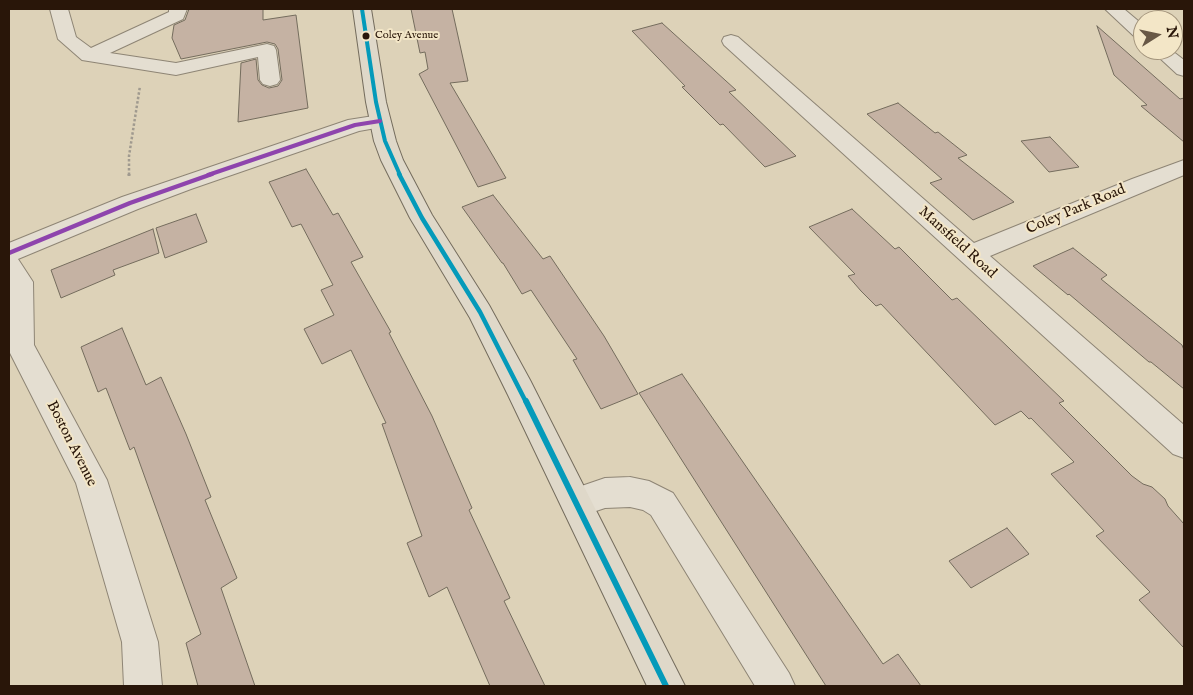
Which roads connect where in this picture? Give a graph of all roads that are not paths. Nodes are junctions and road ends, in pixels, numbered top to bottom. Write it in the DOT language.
graph roads {
  1 [pos="59,9"];
  2 [pos="178,9"];
  3 [pos="362,9"];
  4 [pos="1114,9"];
  5 [pos="1133,26"];
  6 [pos="731,41"];
  7 [pos="89,56"];
  8 [pos="1172,60"];
  9 [pos="1184,70"];
  10 [pos="270,80"];
  11 [pos="380,121"];
  12 [pos="1184,167"];
  13 [pos="9,253"];
  14 [pos="969,255"];
  15 [pos="9,266"];
  16 [pos="1184,444"];
  17 [pos="578,502"];
  18 [pos="143,686"];
  19 [pos="666,686"];
  20 [pos="776,686"];
  1 -- 7 [label="street"];
  2 -- 7 [label="street"];
  3 -- 11 [label="main road"];
  4 -- 5 [label="street"];
  6 -- 14 [label="street, Mansfield Road"];
  7 -- 10 [label="street"];
  8 -- 9 [label="street"];
  11 -- 13 [label="street"];
  11 -- 17 [label="main road"];
  12 -- 14 [label="street, Coley Park Road"];
  14 -- 16 [label="street, Mansfield Road"];
  15 -- 18 [label="street, Boston Avenue"];
  17 -- 19 [label="main road"];
  17 -- 20 [label="street"];
}
